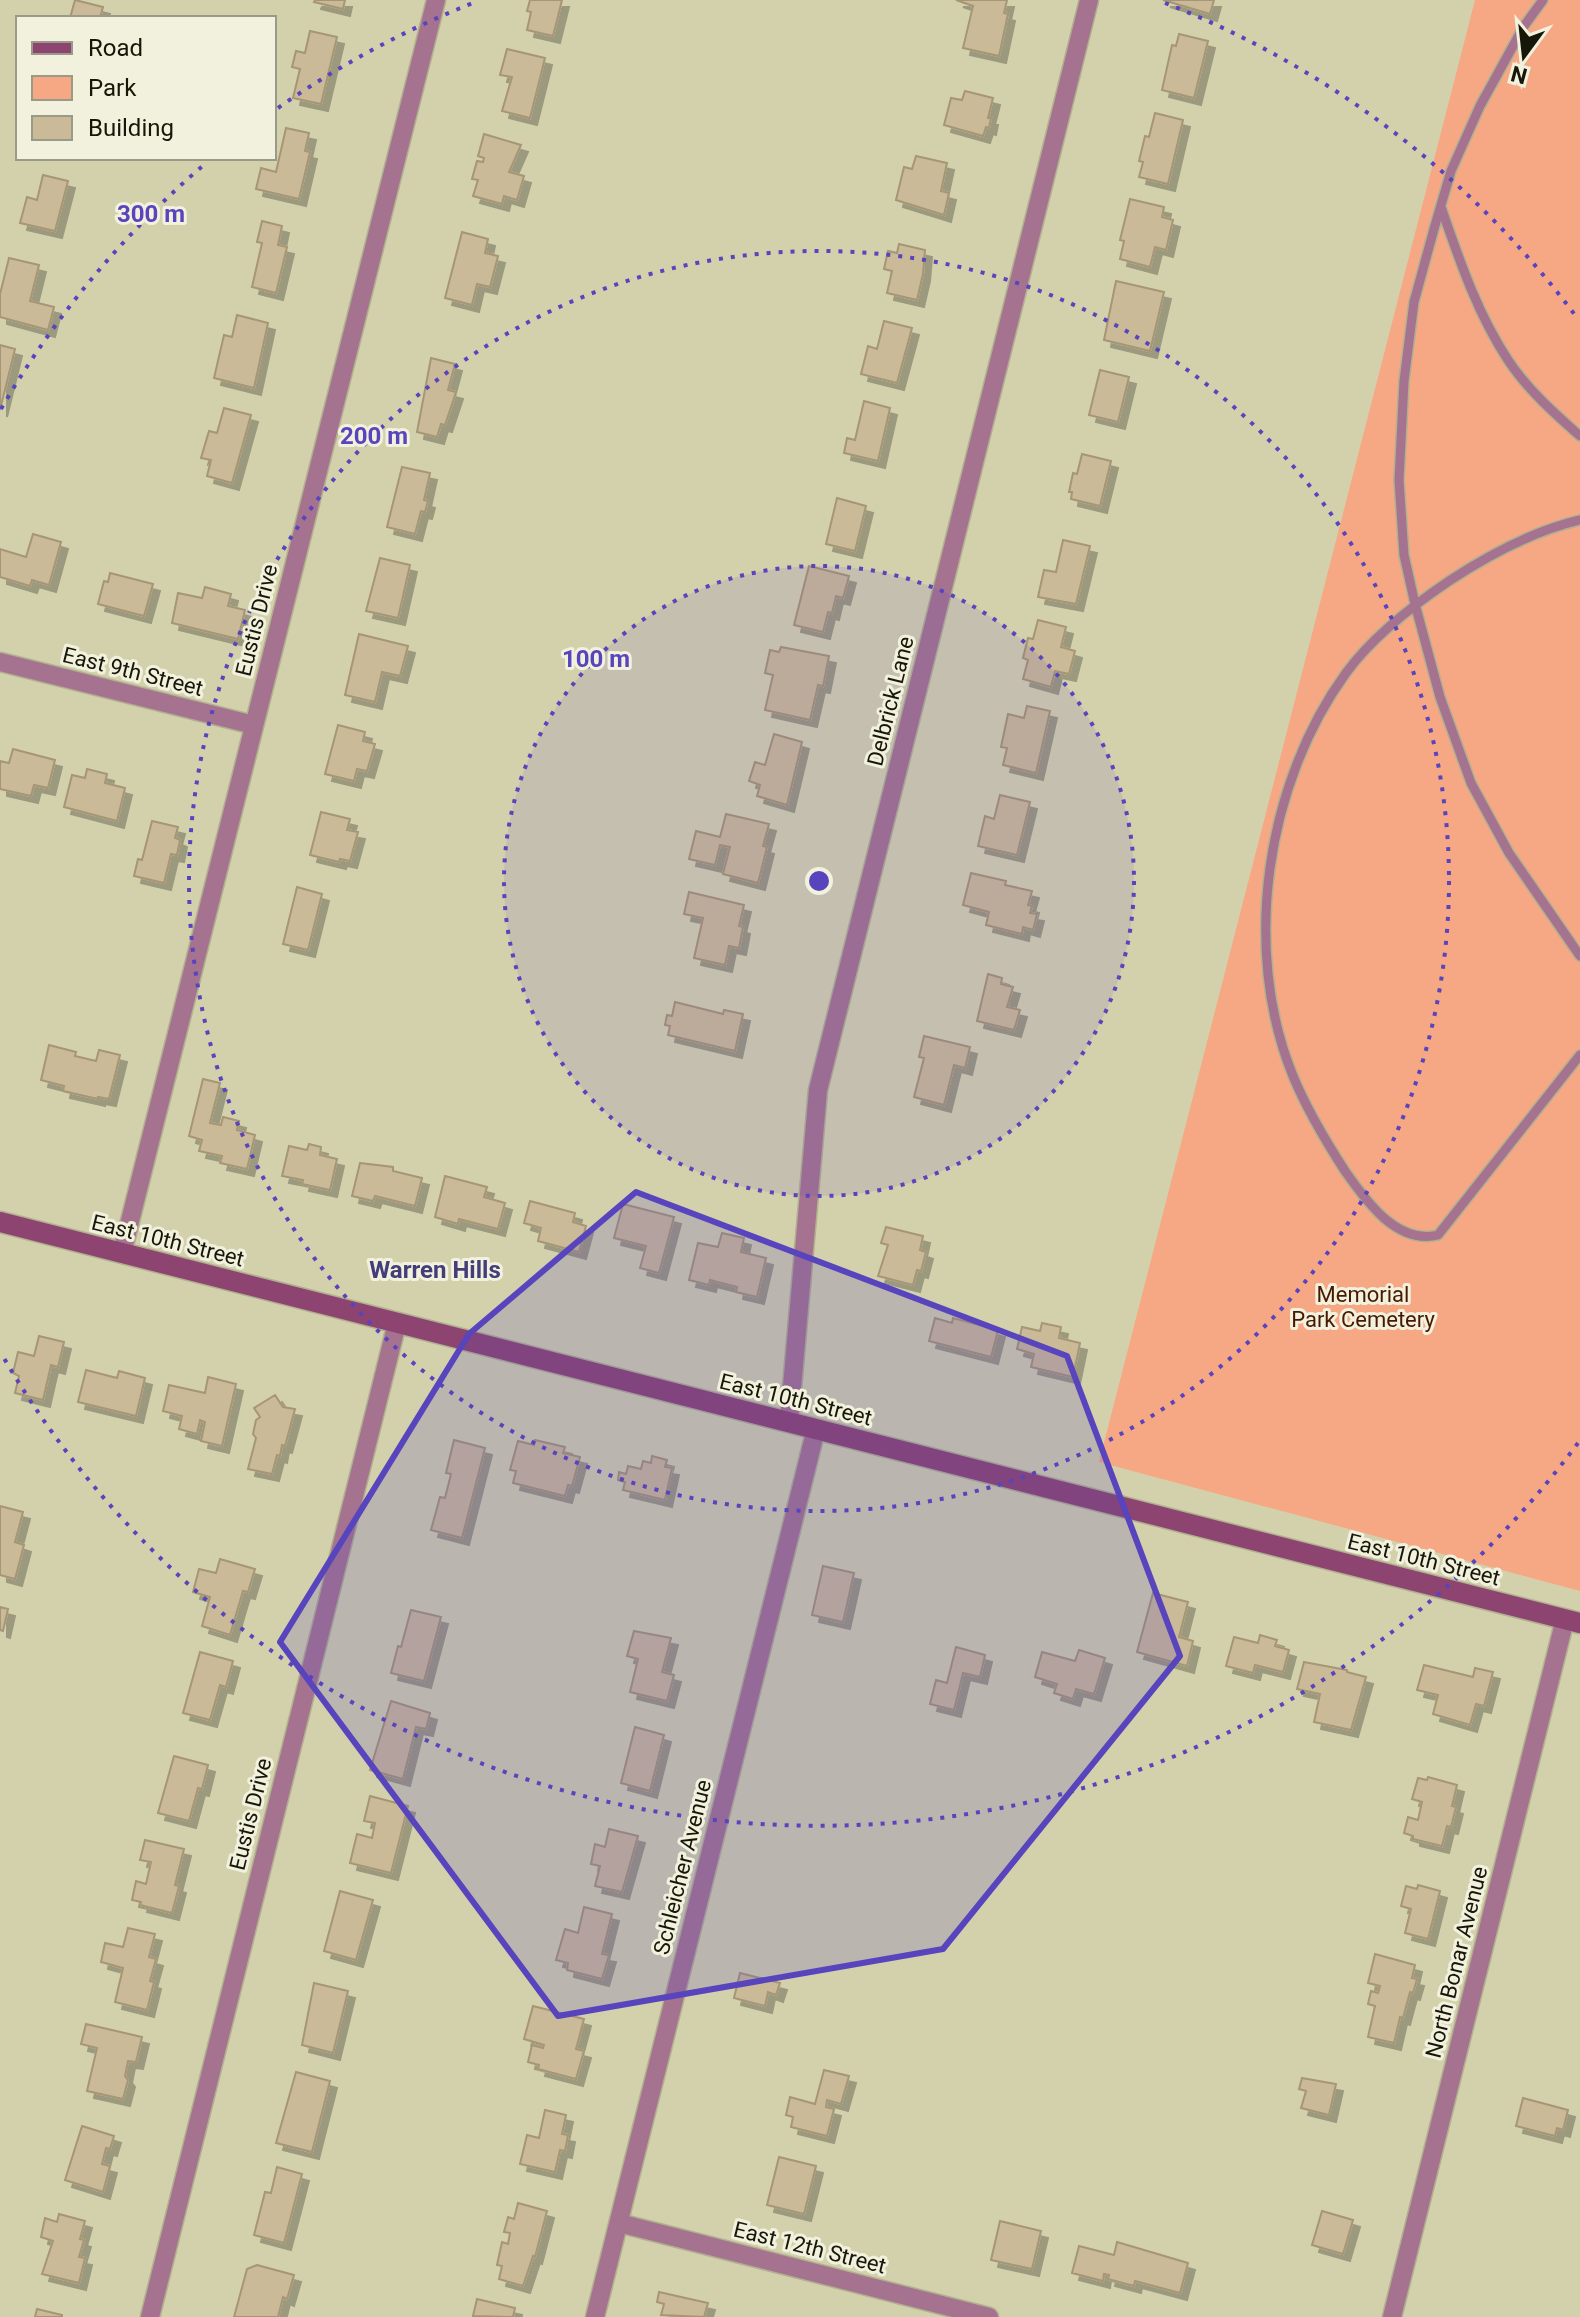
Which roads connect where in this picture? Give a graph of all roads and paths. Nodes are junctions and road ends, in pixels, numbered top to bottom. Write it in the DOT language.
graph roads {
  1 [pos="436,0"];
  2 [pos="1089,0"];
  3 [pos="1543,0"];
  4 [pos="1441,205"];
  5 [pos="1580,436"];
  6 [pos="1580,520"];
  7 [pos="1415,604"];
  8 [pos="0,662"];
  9 [pos="254,725"];
  10 [pos="1580,956"];
  11 [pos="1580,1055"];
  12 [pos="0,1222"];
  13 [pos="122,1253"];
  14 [pos="397,1323"];
  15 [pos="789,1422"];
  16 [pos="816,1429"];
  17 [pos="1572,1621"];
  18 [pos="619,2223"];
  19 [pos="150,2317"];
  20 [pos="595,2317"];
  21 [pos="989,2317"];
  22 [pos="1392,2317"];
  1 -- 9 [label="street, Eustis Drive"];
  2 -- 15 [label="street, Delbrick Lane"];
  3 -- 4 [label="lane"];
  4 -- 5 [label="lane"];
  4 -- 7 [label="lane"];
  6 -- 7 [label="lane"];
  7 -- 10 [label="lane"];
  7 -- 11 [label="lane"];
  8 -- 9 [label="street, East 9th Street"];
  9 -- 13 [label="street, Eustis Drive"];
  12 -- 13 [label="main road, East 10th Street"];
  13 -- 14 [label="main road, East 10th Street"];
  14 -- 15 [label="main road, East 10th Street"];
  14 -- 19 [label="street, Eustis Drive"];
  15 -- 16 [label="main road, East 10th Street"];
  16 -- 17 [label="main road, East 10th Street"];
  16 -- 18 [label="street, Schleicher Avenue"];
  17 -- 22 [label="street, North Bonar Avenue"];
  18 -- 20 [label="street, Schleicher Avenue"];
  18 -- 21 [label="street, East 12th Street"];
}
